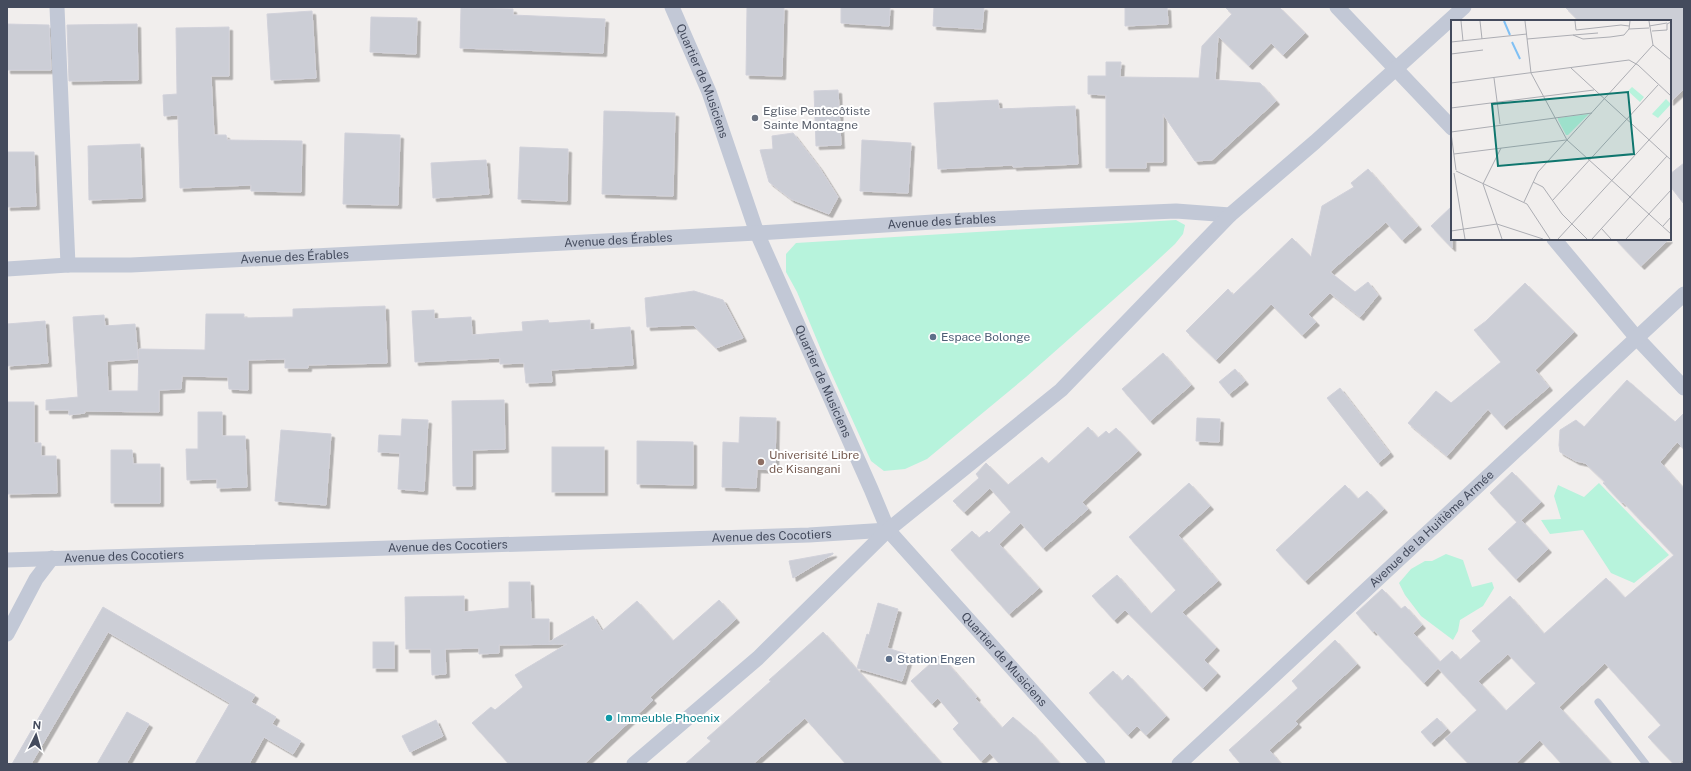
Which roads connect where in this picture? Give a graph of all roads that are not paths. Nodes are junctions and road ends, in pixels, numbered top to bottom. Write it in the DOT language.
graph roads {
  1 [pos="57,7"];
  2 [pos="672,7"];
  3 [pos="1337,7"];
  4 [pos="1464,7"];
  5 [pos="1396,68"];
  6 [pos="1451,127"];
  7 [pos="1230,215"];
  8 [pos="757,233"];
  9 [pos="1555,240"];
  10 [pos="68,265"];
  11 [pos="7,269"];
  12 [pos="1684,294"];
  13 [pos="1636,337"];
  14 [pos="1684,388"];
  15 [pos="888,530"];
  16 [pos="52,558"];
  17 [pos="7,560"];
  18 [pos="8,628"];
  19 [pos="1598,702"];
  20 [pos="634,764"];
  21 [pos="1098,764"];
  22 [pos="1179,764"];
  23 [pos="1646,764"];
  1 -- 10 [label="street"];
  2 -- 8 [label="street, Quartier de Musiciens"];
  3 -- 5 [label="street"];
  4 -- 5 [label="street"];
  5 -- 6 [label="street"];
  5 -- 7 [label="street"];
  7 -- 8 [label="street, Avenue des Érables"];
  7 -- 15 [label="street"];
  8 -- 10 [label="street, Avenue des Érables"];
  8 -- 15 [label="street, Quartier de Musiciens"];
  9 -- 13 [label="street"];
  10 -- 11 [label="street, Avenue des Érables"];
  12 -- 13 [label="street, Avenue de la Huitième Armée"];
  13 -- 14 [label="street"];
  13 -- 22 [label="street, Avenue de la Huitième Armée"];
  15 -- 16 [label="street, Avenue des Cocotiers"];
  15 -- 20 [label="street"];
  15 -- 21 [label="street, Quartier de Musiciens"];
  16 -- 17 [label="street, Avenue des Cocotiers"];
  16 -- 18 [label="street"];
  19 -- 23 [label="lane"];
}
